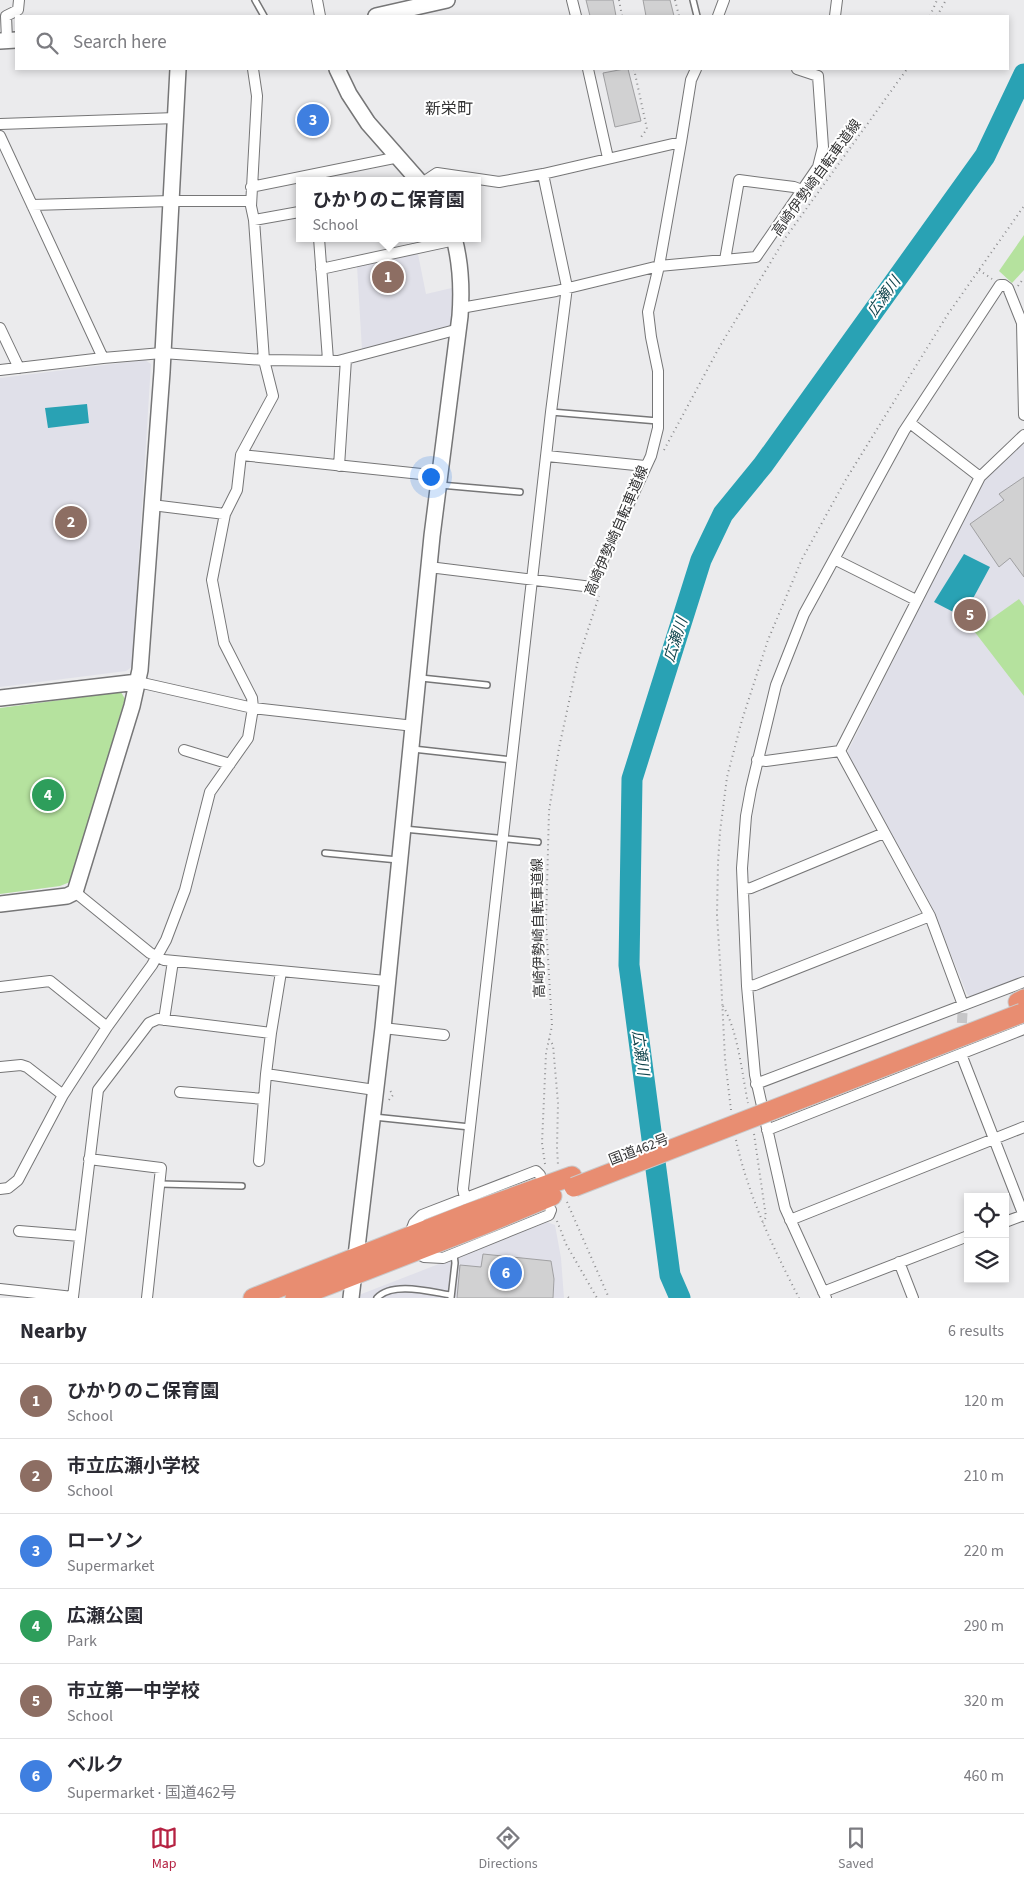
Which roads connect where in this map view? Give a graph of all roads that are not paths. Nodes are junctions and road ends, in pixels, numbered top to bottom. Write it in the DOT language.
graph roads {
  1 [pos="19,0"];
  2 [pos="255,0"];
  3 [pos="317,0"];
  4 [pos="447,0"];
  5 [pos="572,0"];
  6 [pos="693,0"];
  7 [pos="724,0"];
  8 [pos="837,0"];
  9 [pos="263,15"];
  10 [pos="320,15"];
  11 [pos="380,15"];
  12 [pos="576,15"];
  13 [pos="697,15"];
  14 [pos="718,15"];
  15 [pos="835,15"];
  16 [pos="8,40"];
  17 [pos="178,70"];
  18 [pos="253,70"];
  19 [pos="337,70"];
  20 [pos="588,70"];
  21 [pos="696,70"];
  22 [pos="805,70"];
  23 [pos="821,72"];
  24 [pos="176,118"];
  25 [pos="0,124"];
  26 [pos="0,136"];
  27 [pos="681,142"];
  28 [pos="399,157"];
  29 [pos="608,158"];
  30 [pos="542,174"];
  31 [pos="300,177"];
  32 [pos="416,177"];
  33 [pos="431,177"];
  34 [pos="465,177"];
  35 [pos="296,178"];
  36 [pos="481,179"];
  37 [pos="251,187"];
  38 [pos="802,190"];
  39 [pos="171,200"];
  40 [pos="251,202"];
  41 [pos="32,205"];
  42 [pos="296,213"];
  43 [pos="254,220"];
  44 [pos="319,242"];
  45 [pos="441,242"];
  46 [pos="455,242"];
  47 [pos="725,260"];
  48 [pos="659,266"];
  49 [pos="321,269"];
  50 [pos="567,287"];
  51 [pos="461,308"];
  52 [pos="1023,322"];
  53 [pos="0,328"];
  54 [pos="459,328"];
  55 [pos="162,353"];
  56 [pos="102,358"];
  57 [pos="346,359"];
  58 [pos="264,360"];
  59 [pos="328,360"];
  60 [pos="19,368"];
  61 [pos="0,370"];
  62 [pos="551,412"];
  63 [pos="1024,415"];
  64 [pos="658,421"];
  65 [pos="910,423"];
  66 [pos="1024,435"];
  67 [pos="241,455"];
  68 [pos="547,456"];
  69 [pos="339,466"];
  70 [pos="645,466"];
  71 [pos="980,477"];
  72 [pos="439,481"];
  73 [pos="520,492"];
  74 [pos="152,505"];
  75 [pos="225,514"];
  76 [pos="834,559"];
  77 [pos="430,567"];
  78 [pos="533,580"];
  79 [pos="916,600"];
  80 [pos="418,678"];
  81 [pos="138,682"];
  82 [pos="487,685"];
  83 [pos="0,698"];
  84 [pos="253,708"];
  85 [pos="414,726"];
  86 [pos="411,748"];
  87 [pos="184,750"];
  88 [pos="840,751"];
  89 [pos="512,760"];
  90 [pos="757,760"];
  91 [pos="230,764"];
  92 [pos="402,828"];
  93 [pos="884,833"];
  94 [pos="503,838"];
  95 [pos="538,842"];
  96 [pos="325,853"];
  97 [pos="399,860"];
  98 [pos="743,889"];
  99 [pos="75,892"];
  100 [pos="0,904"];
  101 [pos="930,916"];
  102 [pos="156,957"];
  103 [pos="173,961"];
  104 [pos="281,972"];
  105 [pos="386,981"];
  106 [pos="1024,982"];
  107 [pos="747,986"];
  108 [pos="0,987"];
  109 [pos="963,1005"];
  110 [pos="1022,1011"];
  111 [pos="164,1020"];
  112 [pos="107,1027"];
  113 [pos="382,1028"];
  114 [pos="271,1034"];
  115 [pos="444,1035"];
  116 [pos="961,1054"];
  117 [pos="0,1067"];
  118 [pos="266,1074"];
  119 [pos="756,1084"];
  120 [pos="375,1090"];
  121 [pos="180,1092"];
  122 [pos="63,1094"];
  123 [pos="264,1099"];
  124 [pos="373,1117"];
  125 [pos="470,1127"];
  126 [pos="1024,1127"];
  127 [pos="767,1130"];
  128 [pos="994,1139"];
  129 [pos="89,1159"];
  130 [pos="258,1161"];
  131 [pos="543,1170"];
  132 [pos="160,1184"];
  133 [pos="242,1186"];
  134 [pos="0,1189"];
  135 [pos="465,1198"];
  136 [pos="554,1214"];
  137 [pos="1024,1216"];
  138 [pos="790,1220"];
  139 [pos="1009,1221"];
  140 [pos="19,1231"];
  141 [pos="80,1236"];
  142 [pos="964,1237"];
  143 [pos="411,1245"];
  144 [pos="454,1254"];
  145 [pos="898,1262"];
  146 [pos="356,1266"];
  147 [pos="0,1289"];
  148 [pos="825,1295"];
  149 [pos="451,1296"];
  150 [pos="147,1298"];
  151 [pos="253,1298"];
  152 [pos="295,1298"];
  153 [pos="352,1298"];
  154 [pos="377,1298"];
  155 [pos="913,1298"];
  1 -- 16 [label="street"];
  2 -- 9 [label="lane"];
  3 -- 10 [label="street"];
  4 -- 11 [label="street"];
  5 -- 12 [label="street"];
  6 -- 13 [label="lane"];
  7 -- 14 [label="street"];
  8 -- 15 [label="street"];
  17 -- 24 [label="street"];
  18 -- 37 [label="street"];
  19 -- 28 [label="street"];
  20 -- 29 [label="street"];
  21 -- 27 [label="street"];
  22 -- 23 [label="street"];
  23 -- 38 [label="street"];
  24 -- 25 [label="street"];
  24 -- 39 [label="street"];
  26 -- 41 [label="street"];
  27 -- 29 [label="street"];
  27 -- 48 [label="street"];
  28 -- 31 [label="street"];
  28 -- 32 [label="street"];
  29 -- 30 [label="street"];
  30 -- 36 [label="street"];
  30 -- 50 [label="street"];
  33 -- 34 [label="street"];
  35 -- 37 [label="street"];
  37 -- 40 [label="street"];
  38 -- 47 [label="street"];
  38 -- 47 [label="street"];
  39 -- 40 [label="street"];
  39 -- 41 [label="street"];
  39 -- 55 [label="street"];
  40 -- 43 [label="street"];
  41 -- 56 [label="street"];
  42 -- 43 [label="street"];
  43 -- 58 [label="street"];
  44 -- 49 [label="street"];
  45 -- 49 [label="street"];
  46 -- 51 [label="street"];
  47 -- 48 [label="street"];
  48 -- 50 [label="street"];
  48 -- 64 [label="street"];
  49 -- 59 [label="street"];
  50 -- 51 [label="street"];
  50 -- 62 [label="street"];
  51 -- 54 [label="street"];
  52 -- 63 [label="street"];
  52 -- 65 [label="street"];
  53 -- 60 [label="street"];
  54 -- 57 [label="street"];
  54 -- 72 [label="street"];
  55 -- 56 [label="street"];
  55 -- 58 [label="street"];
  55 -- 74 [label="street"];
  56 -- 60 [label="street"];
  57 -- 59 [label="street"];
  57 -- 69 [label="street"];
  58 -- 59 [label="street"];
  58 -- 67 [label="street"];
  60 -- 61 [label="street"];
  62 -- 64 [label="lane"];
  62 -- 68 [label="street"];
  64 -- 70 [label="street"];
  65 -- 71 [label="street"];
  65 -- 76 [label="street"];
  66 -- 71 [label="street"];
  67 -- 69 [label="street"];
  67 -- 75 [label="street"];
  68 -- 70 [label="street"];
  68 -- 78 [label="street"];
  69 -- 72 [label="street"];
  70 -- 78 [label="street"];
  71 -- 79 [label="street"];
  72 -- 73 [label="lane"];
  72 -- 77 [label="street"];
  74 -- 75 [label="street"];
  74 -- 81 [label="street"];
  75 -- 84 [label="street"];
  76 -- 79 [label="street"];
  76 -- 90 [label="street"];
  77 -- 78 [label="street"];
  77 -- 80 [label="street"];
  78 -- 89 [label="street"];
  79 -- 88 [label="street"];
  80 -- 82 [label="lane"];
  80 -- 85 [label="street"];
  81 -- 83 [label="street"];
  81 -- 84 [label="street"];
  81 -- 99 [label="street"];
  84 -- 85 [label="street"];
  84 -- 91 [label="street"];
  85 -- 86 [label="street"];
  86 -- 89 [label="lane"];
  86 -- 92 [label="street"];
  87 -- 91 [label="street"];
  88 -- 90 [label="street"];
  88 -- 93 [label="street"];
  89 -- 94 [label="street"];
  90 -- 98 [label="street"];
  91 -- 102 [label="street"];
  92 -- 94 [label="lane"];
  92 -- 97 [label="street"];
  93 -- 98 [label="street"];
  93 -- 101 [label="street"];
  94 -- 95 [label="lane"];
  94 -- 125 [label="street"];
  96 -- 97 [label="lane"];
  97 -- 105 [label="street"];
  98 -- 107 [label="street"];
  99 -- 100 [label="street"];
  99 -- 102 [label="street"];
  101 -- 107 [label="street"];
  101 -- 109 [label="street"];
  102 -- 103 [label="street"];
  102 -- 112 [label="street"];
  103 -- 104 [label="street"];
  103 -- 111 [label="street"];
  104 -- 105 [label="street"];
  104 -- 114 [label="street"];
  105 -- 113 [label="street"];
  106 -- 109 [label="street"];
  107 -- 119 [label="street"];
  108 -- 112 [label="street"];
  109 -- 119 [label="street"];
  110 -- 116 [label="street"];
  110 -- 143 [label="highway, 国道462号"];
  111 -- 114 [label="street"];
  111 -- 129 [label="street"];
  112 -- 122 [label="street"];
  113 -- 115 [label="street"];
  113 -- 120 [label="street"];
  114 -- 118 [label="street"];
  116 -- 127 [label="street"];
  116 -- 128 [label="street"];
  117 -- 122 [label="street"];
  118 -- 120 [label="street"];
  118 -- 123 [label="street"];
  119 -- 127 [label="street"];
  120 -- 124 [label="street"];
  121 -- 123 [label="street"];
  122 -- 134 [label="street"];
  123 -- 130 [label="street"];
  124 -- 125 [label="lane"];
  124 -- 146 [label="street"];
  125 -- 135 [label="street"];
  126 -- 128 [label="street"];
  127 -- 138 [label="street"];
  128 -- 137 [label="street"];
  128 -- 138 [label="street"];
  129 -- 132 [label="street"];
  129 -- 141 [label="street"];
  131 -- 135 [label="street"];
  132 -- 133 [label="lane"];
  132 -- 150 [label="street"];
  135 -- 143 [label="street"];
  136 -- 144 [label="street"];
  137 -- 139 [label="street"];
  138 -- 148 [label="street"];
  140 -- 141 [label="street"];
  141 -- 147 [label="street"];
  142 -- 145 [label="street"];
  143 -- 144 [label="street"];
  143 -- 146 [label="highway, 国道462号"];
  144 -- 149 [label="lane"];
  145 -- 148 [label="street"];
  145 -- 155 [label="street"];
  146 -- 151 [label="highway, 国道462号"];
  146 -- 152 [label="highway, 国道462号"];
  146 -- 153 [label="street"];
  149 -- 154 [label="lane"];
}
